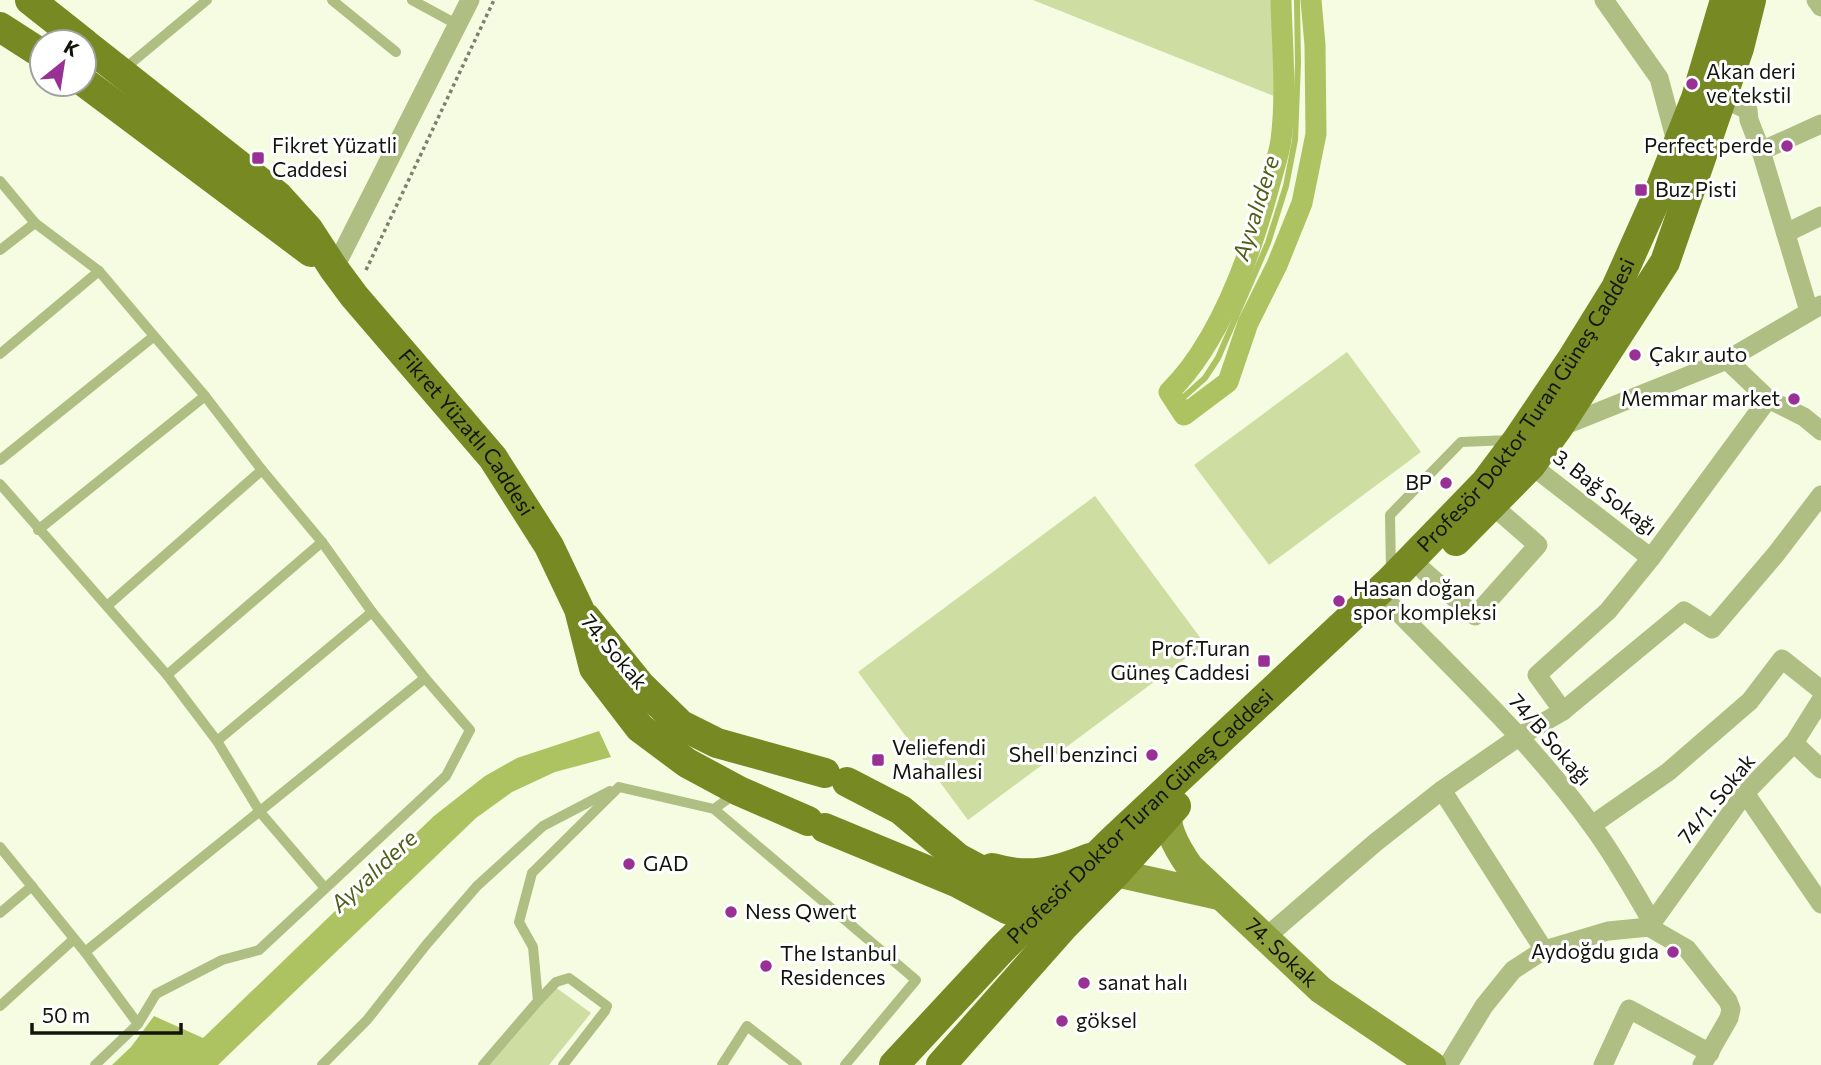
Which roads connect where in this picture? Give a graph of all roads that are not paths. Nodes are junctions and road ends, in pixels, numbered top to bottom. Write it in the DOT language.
graph roads {
  1 [pos="30,0"];
  2 [pos="207,0"];
  3 [pos="332,0"];
  4 [pos="412,0"];
  5 [pos="470,0"];
  6 [pos="1604,0"];
  7 [pos="1816,0"];
  8 [pos="1748,3"];
  9 [pos="1821,7"];
  10 [pos="458,25"];
  11 [pos="0,27"];
  12 [pos="65,28"];
  13 [pos="28,45"];
  14 [pos="396,52"];
  15 [pos="98,54"];
  16 [pos="120,72"];
  17 [pos="1659,78"];
  18 [pos="98,92"];
  19 [pos="1709,98"];
  20 [pos="1821,124"];
  21 [pos="1677,146"];
  22 [pos="1761,151"];
  23 [pos="0,181"];
  24 [pos="1821,216"];
  25 [pos="34,223"];
  26 [pos="1786,233"];
  27 [pos="0,250"];
  28 [pos="334,269"];
  29 [pos="99,271"];
  30 [pos="1815,308"];
  31 [pos="153,337"];
  32 [pos="0,354"];
  33 [pos="1727,360"];
  34 [pos="205,396"];
  35 [pos="1768,399"];
  36 [pos="1821,406"];
  37 [pos="1804,417"];
  38 [pos="1557,429"];
  39 [pos="1821,431"];
  40 [pos="1524,452"];
  41 [pos="0,460"];
  42 [pos="262,470"];
  43 [pos="0,484"];
  44 [pos="1821,495"];
  45 [pos="1493,506"];
  46 [pos="38,530"];
  47 [pos="322,542"];
  48 [pos="1651,558"];
  49 [pos="1424,571"];
  50 [pos="1391,593"];
  51 [pos="107,606"];
  52 [pos="579,609"];
  53 [pos="372,612"];
  54 [pos="167,675"];
  55 [pos="425,678"];
  56 [pos="1821,690"];
  57 [pos="1821,700"];
  58 [pos="1563,711"];
  59 [pos="1520,736"];
  60 [pos="217,741"];
  61 [pos="1794,743"];
  62 [pos="1821,769"];
  63 [pos="836,777"];
  64 [pos="1172,786"];
  65 [pos="619,787"];
  66 [pos="1442,790"];
  67 [pos="739,791"];
  68 [pos="1745,793"];
  69 [pos="714,809"];
  70 [pos="260,812"];
  71 [pos="1166,817"];
  72 [pos="816,825"];
  73 [pos="1592,825"];
  74 [pos="0,847"];
  75 [pos="1108,863"];
  76 [pos="958,871"];
  77 [pos="32,886"];
  78 [pos="326,888"];
  79 [pos="1219,895"];
  80 [pos="1821,904"];
  81 [pos="0,914"];
  82 [pos="1047,917"];
  83 [pos="1650,925"];
  84 [pos="1266,937"];
  85 [pos="74,939"];
  86 [pos="1001,950"];
  87 [pos="1544,950"];
  88 [pos="85,951"];
  89 [pos="538,1001"];
  90 [pos="0,1006"];
  91 [pos="138,1024"];
  92 [pos="1706,1059"];
  93 [pos="95,1065"];
  94 [pos="322,1065"];
  95 [pos="483,1065"];
  96 [pos="563,1065"];
  97 [pos="722,1065"];
  98 [pos="797,1065"];
  99 [pos="845,1065"];
  100 [pos="894,1065"];
  101 [pos="941,1065"];
  102 [pos="1432,1065"];
  103 [pos="1448,1065"];
  104 [pos="1603,1065"];
  1 -- 12 [label="main road"];
  2 -- 16 [label="lane"];
  3 -- 14 [label="lane"];
  4 -- 10 [label="lane"];
  5 -- 10 [label="street"];
  6 -- 17 [label="street"];
  7 -- 9 [label="street"];
  8 -- 19 [label="main road, Profesör Doktor Turan Güneş Caddesi"];
  10 -- 28 [label="street"];
  11 -- 13 [label="main road"];
  15 -- 16 [label="main road"];
  16 -- 28 [label="main road"];
  17 -- 19 [label="street"];
  17 -- 21 [label="street"];
  18 -- 28 [label="main road"];
  19 -- 21 [label="main road, Profesör Doktor Turan Güneş Caddesi"];
  19 -- 22 [label="street"];
  19 -- 38 [label="main road, Profesör Doktor Turan Güneş Caddesi"];
  20 -- 22 [label="street"];
  21 -- 40 [label="main road, Profesör Doktor Turan Güneş Caddesi"];
  22 -- 26 [label="street"];
  23 -- 25 [label="lane"];
  24 -- 26 [label="street"];
  25 -- 27 [label="lane"];
  25 -- 29 [label="lane"];
  26 -- 30 [label="street"];
  28 -- 52 [label="main road, Fikret Yüzatlı Caddesi"];
  29 -- 31 [label="lane"];
  29 -- 32 [label="lane"];
  30 -- 33 [label="street"];
  31 -- 34 [label="lane"];
  31 -- 41 [label="lane"];
  33 -- 35 [label="street"];
  33 -- 38 [label="street"];
  34 -- 42 [label="lane"];
  34 -- 46 [label="lane"];
  35 -- 37 [label="street"];
  35 -- 48 [label="street"];
  36 -- 37 [label="street"];
  37 -- 39 [label="street"];
  38 -- 40 [label="main road, Profesör Doktor Turan Güneş Caddesi"];
  40 -- 45 [label="main road, Profesör Doktor Turan Güneş Caddesi"];
  40 -- 48 [label="street, 3. Bağ Sokağı"];
  40 -- 50 [label="main road, Profesör Doktor Turan Güneş Caddesi"];
  40 -- 50 [label="lane"];
  42 -- 47 [label="lane"];
  42 -- 51 [label="lane"];
  43 -- 46 [label="lane"];
  44 -- 58 [label="street"];
  45 -- 49 [label="main road, Profesör Doktor Turan Güneş Caddesi"];
  45 -- 49 [label="street"];
  46 -- 51 [label="lane"];
  47 -- 53 [label="lane"];
  47 -- 54 [label="lane"];
  48 -- 58 [label="street"];
  49 -- 50 [label="main road, Profesör Doktor Turan Güneş Caddesi"];
  50 -- 59 [label="street, 74/B Sokağı"];
  50 -- 64 [label="main road, Profesör Doktor Turan Güneş Caddesi"];
  50 -- 71 [label="main road, Profesör Doktor Turan Güneş Caddesi"];
  51 -- 54 [label="lane"];
  52 -- 63 [label="main road, 74. Sokak"];
  52 -- 67 [label="main road, 74. Sokak"];
  53 -- 55 [label="lane"];
  53 -- 60 [label="lane"];
  54 -- 60 [label="lane"];
  55 -- 70 [label="lane"];
  55 -- 78 [label="lane"];
  56 -- 73 [label="street"];
  57 -- 61 [label="street, 74/1. Sokak"];
  58 -- 59 [label="street"];
  59 -- 66 [label="street"];
  59 -- 73 [label="street, 74/B Sokağı"];
  60 -- 70 [label="lane"];
  61 -- 62 [label="street"];
  61 -- 68 [label="street, 74/1. Sokak"];
  63 -- 72 [label="main road"];
  63 -- 72 [label="main road"];
  63 -- 76 [label="main road, 74. Sokak"];
  64 -- 71 [label="main road"];
  64 -- 75 [label="main road, Profesör Doktor Turan Güneş Caddesi"];
  65 -- 69 [label="lane"];
  65 -- 89 [label="lane"];
  65 -- 94 [label="lane"];
  66 -- 84 [label="street"];
  66 -- 87 [label="street"];
  67 -- 69 [label="lane"];
  67 -- 72 [label="main road, 74. Sokak"];
  68 -- 80 [label="street"];
  68 -- 83 [label="street, 74/1. Sokak"];
  69 -- 99 [label="lane"];
  70 -- 78 [label="lane"];
  70 -- 88 [label="lane"];
  71 -- 75 [label="main road, Profesör Doktor Turan Güneş Caddesi"];
  71 -- 79 [label="main road"];
  72 -- 76 [label="main road, 74. Sokak"];
  73 -- 83 [label="street, 74/B Sokağı"];
  74 -- 77 [label="lane"];
  75 -- 76 [label="main road"];
  75 -- 79 [label="main road, 74. Sokak"];
  75 -- 82 [label="main road, Profesör Doktor Turan Güneş Caddesi"];
  76 -- 82 [label="main road"];
  76 -- 86 [label="main road"];
  77 -- 81 [label="lane"];
  77 -- 85 [label="lane"];
  78 -- 91 [label="lane"];
  79 -- 84 [label="main road, 74. Sokak"];
  82 -- 86 [label="main road, Profesör Doktor Turan Güneş Caddesi"];
  82 -- 101 [label="main road, Profesör Doktor Turan Güneş Caddesi"];
  83 -- 87 [label="street"];
  83 -- 92 [label="street"];
  84 -- 102 [label="main road, 74. Sokak"];
  85 -- 88 [label="lane"];
  85 -- 90 [label="lane"];
  86 -- 100 [label="main road, Profesör Doktor Turan Güneş Caddesi"];
  87 -- 103 [label="street"];
  88 -- 91 [label="lane"];
  89 -- 95 [label="lane"];
  89 -- 96 [label="lane"];
  91 -- 93 [label="lane"];
  92 -- 104 [label="street"];
  97 -- 98 [label="lane"];
}
